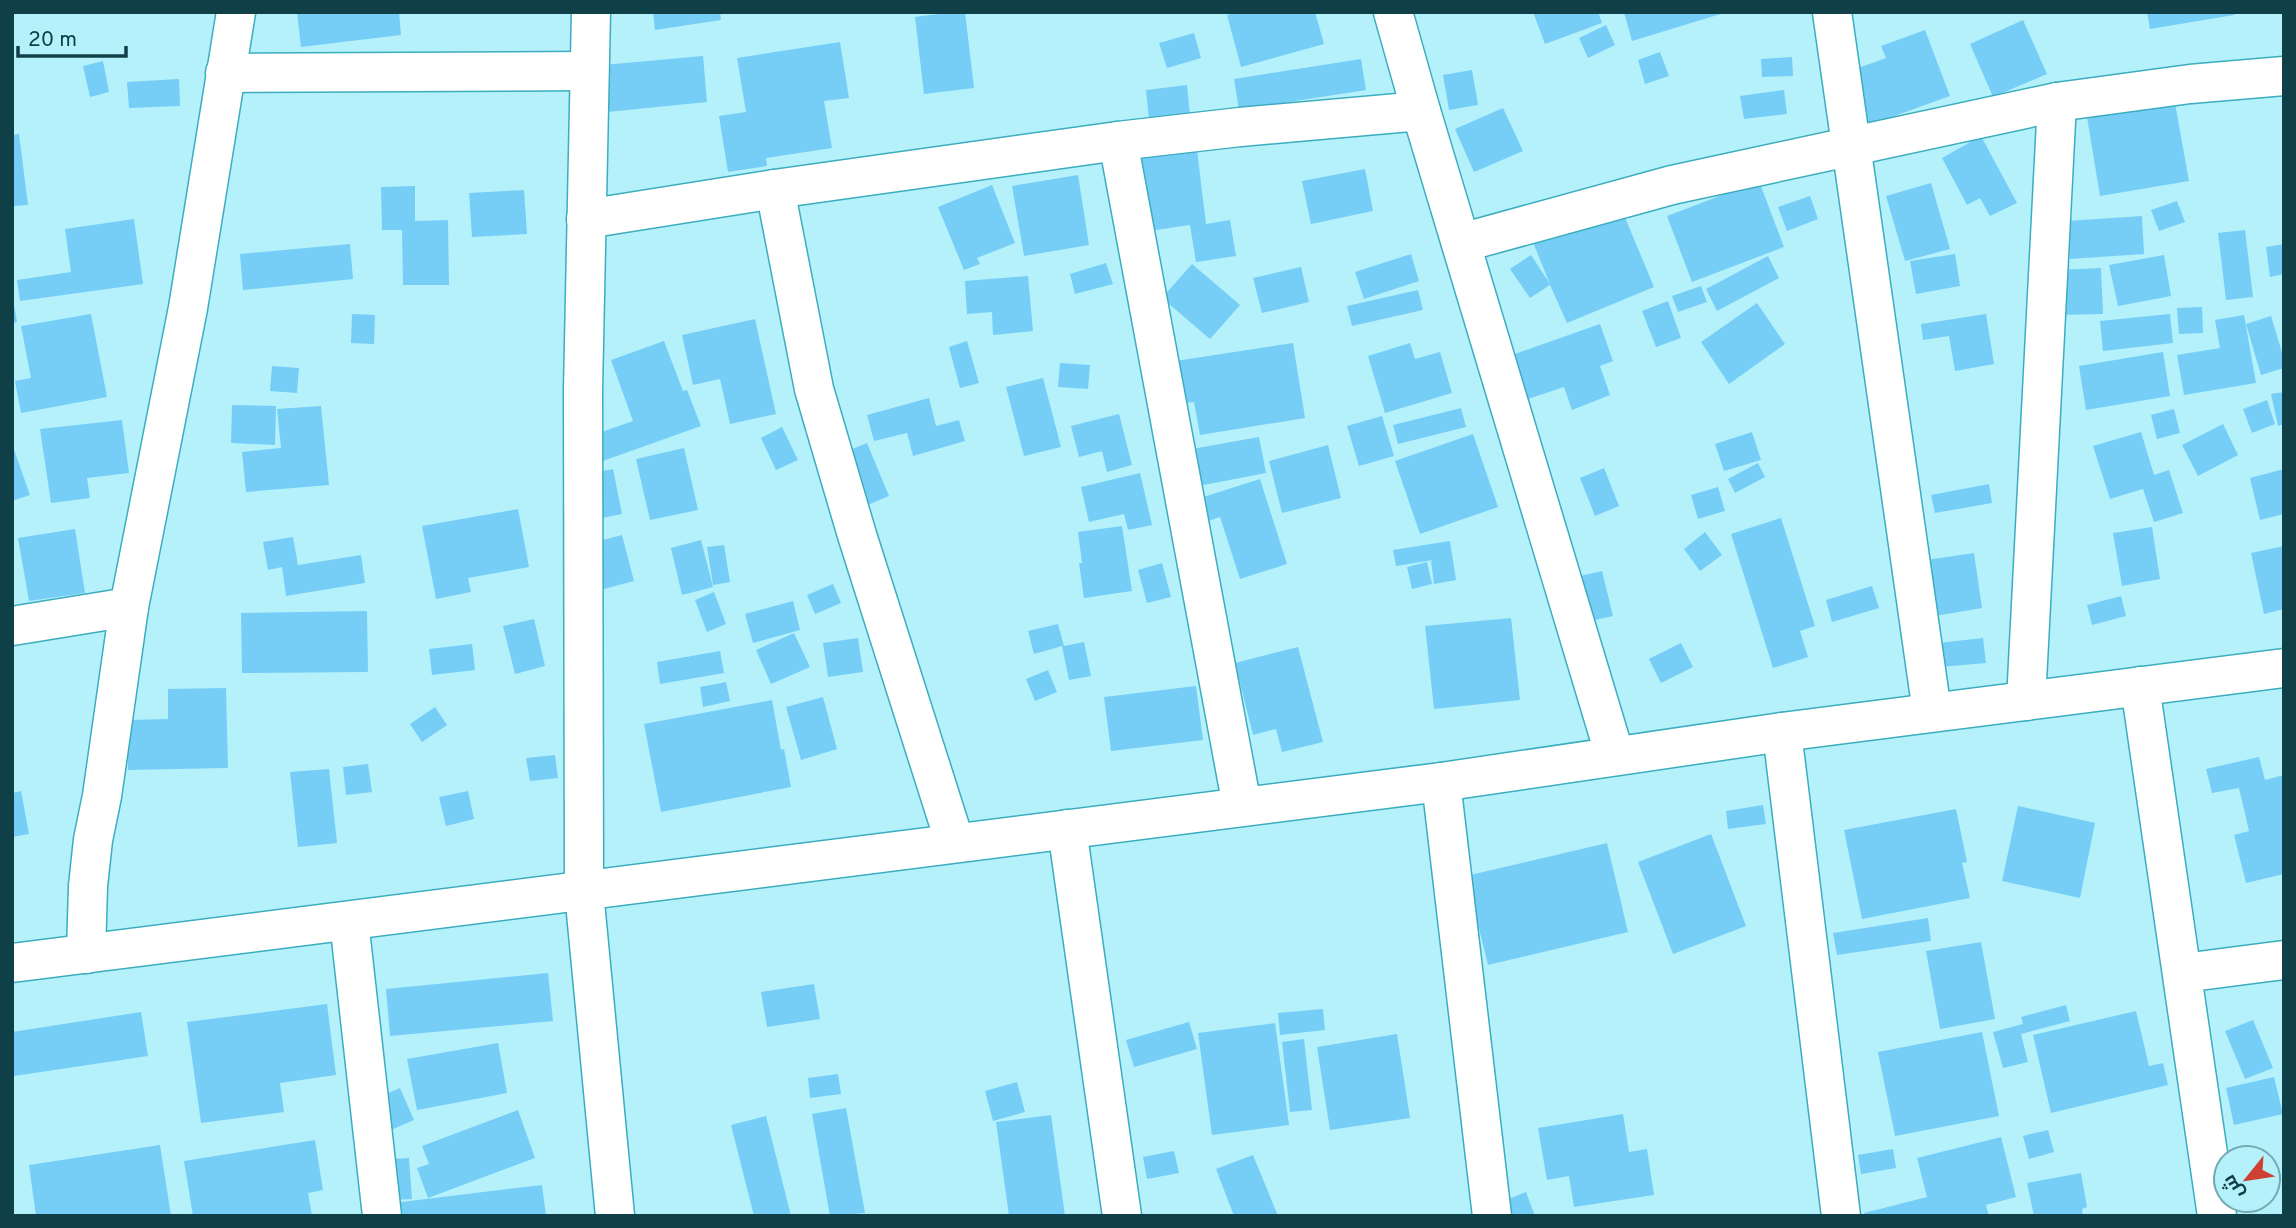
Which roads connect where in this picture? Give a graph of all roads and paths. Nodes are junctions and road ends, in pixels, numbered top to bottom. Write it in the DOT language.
graph roads {
  1 [pos="236,12"];
  2 [pos="591,12"];
  3 [pos="1393,12"];
  4 [pos="1832,12"];
  5 [pos="589,71"];
  6 [pos="225,73"];
  7 [pos="2284,76"];
  8 [pos="2057,102"];
  9 [pos="1420,111"];
  10 [pos="1118,141"];
  11 [pos="1850,145"];
  12 [pos="775,189"];
  13 [pos="586,219"];
  14 [pos="1461,243"];
  15 [pos="129,607"];
  16 [pos="12,625"];
  17 [pos="2284,668"];
  18 [pos="2140,686"];
  19 [pos="2026,701"];
  20 [pos="1932,712"];
  21 [pos="1782,732"];
  22 [pos="1615,756"];
  23 [pos="1441,782"];
  24 [pos="1242,806"];
  25 [pos="1067,829"];
  26 [pos="955,843"];
  27 [pos="584,892"];
  28 [pos="349,921"];
  29 [pos="86,954"];
  30 [pos="2284,960"];
  31 [pos="12,963"];
  32 [pos="2183,973"];
  33 [pos="382,1216"];
  34 [pos="615,1216"];
  35 [pos="1122,1216"];
  36 [pos="1492,1216"];
  37 [pos="1842,1216"];
  38 [pos="2217,1216"];
  1 -- 6 [label="street"];
  2 -- 5 [label="street"];
  3 -- 9 [label="street"];
  4 -- 11 [label="street"];
  5 -- 6 [label="street"];
  5 -- 13 [label="street"];
  6 -- 15 [label="street"];
  7 -- 8 [label="street"];
  8 -- 11 [label="street"];
  8 -- 19 [label="street"];
  9 -- 10 [label="street"];
  9 -- 14 [label="street"];
  10 -- 12 [label="street"];
  10 -- 24 [label="street"];
  11 -- 14 [label="street"];
  11 -- 20 [label="street"];
  12 -- 13 [label="street"];
  12 -- 26 [label="street"];
  13 -- 27 [label="street"];
  14 -- 22 [label="street"];
  15 -- 16 [label="street"];
  15 -- 29 [label="street"];
  17 -- 18 [label="street"];
  18 -- 19 [label="street"];
  18 -- 32 [label="street"];
  19 -- 20 [label="street"];
  20 -- 21 [label="street"];
  21 -- 22 [label="street"];
  21 -- 37 [label="street"];
  22 -- 23 [label="street"];
  23 -- 24 [label="street"];
  23 -- 36 [label="street"];
  24 -- 25 [label="street"];
  25 -- 26 [label="street"];
  25 -- 35 [label="street"];
  26 -- 27 [label="street"];
  27 -- 28 [label="street"];
  27 -- 34 [label="street"];
  28 -- 29 [label="street"];
  28 -- 33 [label="street"];
  29 -- 31 [label="street"];
  30 -- 32 [label="street"];
  32 -- 38 [label="street"];
}
